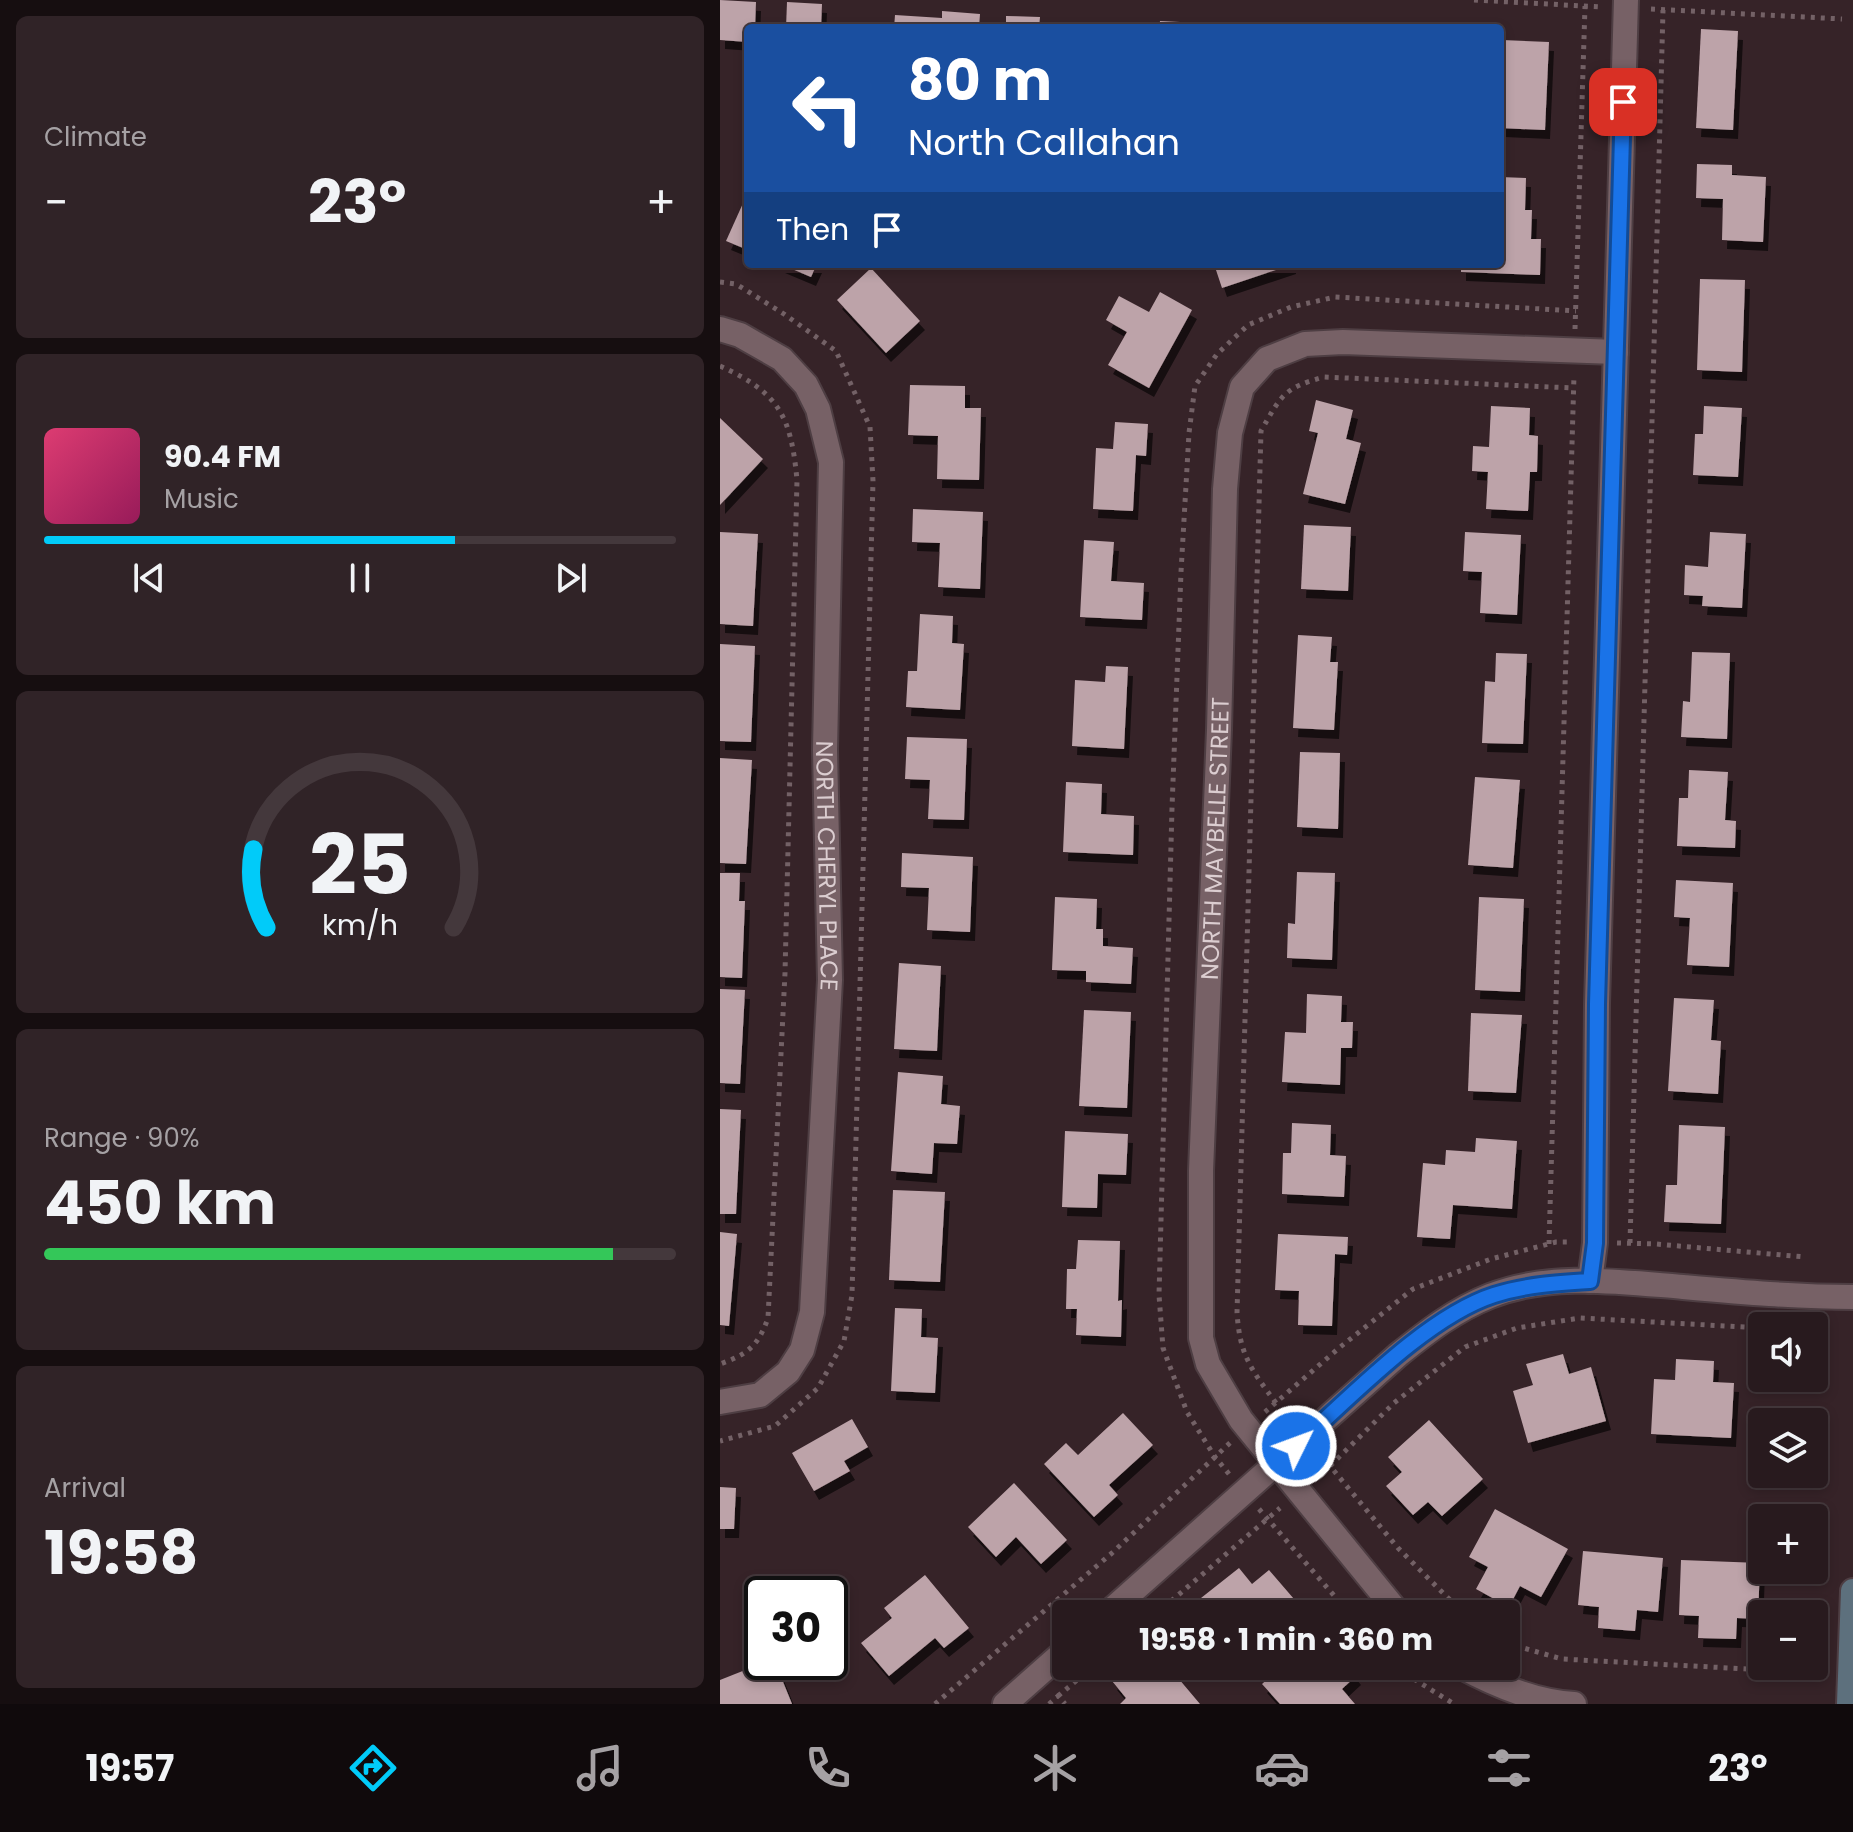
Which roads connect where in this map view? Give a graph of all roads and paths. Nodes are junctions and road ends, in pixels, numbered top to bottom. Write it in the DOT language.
graph roads {
  1 [pos="1474,0"];
  2 [pos="1626,4"];
  3 [pos="1585,6"];
  4 [pos="1663,10"];
  5 [pos="1842,19"];
  6 [pos="720,329"];
  7 [pos="1575,350"];
  8 [pos="1616,352"];
  9 [pos="720,366"];
  10 [pos="1574,388"];
  11 [pos="1630,1243"];
  12 [pos="1549,1244"];
  13 [pos="1590,1281"];
  14 [pos="1853,1297"];
  15 [pos="1748,1327"];
  16 [pos="720,1364"];
  17 [pos="720,1402"];
  18 [pos="1276,1403"];
  19 [pos="1276,1465"];
  20 [pos="1330,1466"];
  21 [pos="1299,1493"];
  22 [pos="1853,1591"];
  23 [pos="1123,1600"];
  24 [pos="1173,1600"];
  25 [pos="1387,1600"];
  26 [pos="1450,1600"];
  27 [pos="1520,1647"];
  28 [pos="1052,1662"];
  29 [pos="1748,1669"];
  30 [pos="1077,1680"];
  31 [pos="1415,1680"];
  32 [pos="1486,1680"];
  33 [pos="1058,1696"];
  34 [pos="1005,1704"];
  35 [pos="1049,1704"];
  36 [pos="1065,1704"];
  37 [pos="1454,1704"];
  38 [pos="1574,1704"];
  39 [pos="1849,1704"];
  1 -- 3 [label="path"];
  2 -- 3 [label="path"];
  2 -- 4 [label="path"];
  2 -- 8 [label="street"];
  3 -- 7 [label="path"];
  4 -- 5 [label="path"];
  4 -- 11 [label="path"];
  6 -- 17 [label="street, NORTH CHERYL PLACE"];
  7 -- 8 [label="street, NORTH MAYBELLE STREET"];
  7 -- 10 [label="path"];
  7 -- 19 [label="street, NORTH MAYBELLE STREET"];
  8 -- 13 [label="street"];
  9 -- 16 [label="path"];
  10 -- 12 [label="path"];
  10 -- 18 [label="path"];
  13 -- 14 [label="street"];
  13 -- 19 [label="street"];
  15 -- 20 [label="path"];
  19 -- 21 [label="street, NORTH MAYBELLE STREET"];
  19 -- 23 [label="street"];
  20 -- 21 [label="path"];
  20 -- 26 [label="path"];
  21 -- 24 [label="path"];
  21 -- 25 [label="street, NORTH MAYBELLE STREET"];
  22 -- 39 [label="main road"];
  27 -- 29 [label="path"];
  28 -- 34 [label="street"];
  30 -- 33 [label="path"];
  31 -- 37 [label="path"];
  32 -- 38 [label="street"];
  33 -- 35 [label="path"];
  33 -- 36 [label="path"];
}
